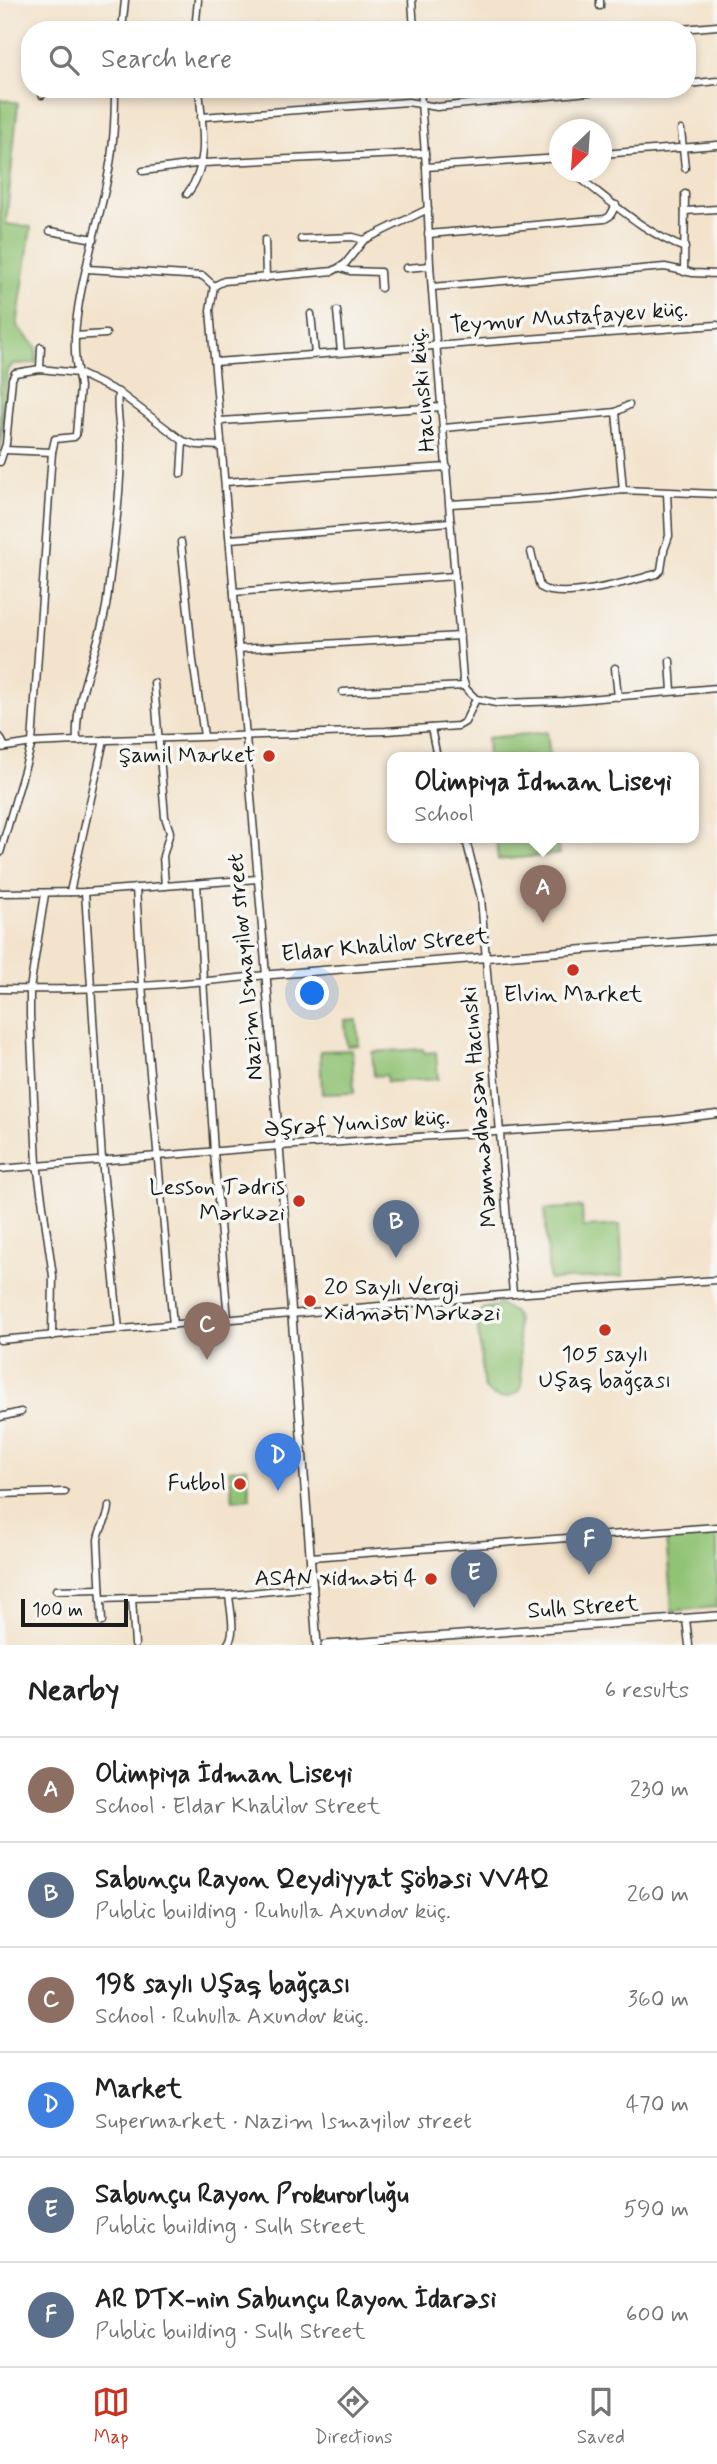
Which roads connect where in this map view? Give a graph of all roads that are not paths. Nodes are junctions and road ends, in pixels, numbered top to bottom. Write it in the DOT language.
graph roads {
  1 [pos="125,0"];
  2 [pos="198,0"];
  3 [pos="412,0"];
  4 [pos="123,21"];
  5 [pos="196,21"];
  6 [pos="413,21"];
  7 [pos="717,26"];
  8 [pos="696,28"];
  9 [pos="717,81"];
  10 [pos="696,83"];
  11 [pos="115,98"];
  12 [pos="200,98"];
  13 [pos="421,98"];
  14 [pos="528,98"];
  15 [pos="421,105"];
  16 [pos="201,117"];
  17 [pos="681,130"];
  18 [pos="717,145"];
  19 [pos="682,148"];
  20 [pos="425,153"];
  21 [pos="612,153"];
  22 [pos="549,159"];
  23 [pos="203,163"];
  24 [pos="426,167"];
  25 [pos="685,167"];
  26 [pos="144,171"];
  27 [pos="586,182"];
  28 [pos="187,194"];
  29 [pos="685,194"];
  30 [pos="617,205"];
  31 [pos="428,209"];
  32 [pos="717,209"];
  33 [pos="685,211"];
  34 [pos="50,231"];
  35 [pos="428,234"];
  36 [pos="94,239"];
  37 [pos="301,239"];
  38 [pos="265,240"];
  39 [pos="364,240"];
  40 [pos="685,248"];
  41 [pos="430,266"];
  42 [pos="341,268"];
  43 [pos="406,268"];
  44 [pos="88,270"];
  45 [pos="684,272"];
  46 [pos="717,274"];
  47 [pos="266,278"];
  48 [pos="214,286"];
  49 [pos="432,287"];
  50 [pos="382,288"];
  51 [pos="337,311"];
  52 [pos="311,314"];
  53 [pos="717,325"];
  54 [pos="106,334"];
  55 [pos="75,336"];
  56 [pos="437,345"];
  57 [pos="41,347"];
  58 [pos="341,352"];
  59 [pos="315,354"];
  60 [pos="215,362"];
  61 [pos="40,369"];
  62 [pos="78,373"];
  63 [pos="118,392"];
  64 [pos="629,405"];
  65 [pos="442,407"];
  66 [pos="616,412"];
  67 [pos="220,421"];
  68 [pos="444,428"];
  69 [pos="183,441"];
  70 [pos="222,446"];
  71 [pos="5,450"];
  72 [pos="52,452"];
  73 [pos="0,462"];
  74 [pos="447,467"];
  75 [pos="181,474"];
  76 [pos="225,482"];
  77 [pos="623,490"];
  78 [pos="667,494"];
  79 [pos="717,494"];
  80 [pos="450,503"];
  81 [pos="451,522"];
  82 [pos="230,539"];
  83 [pos="181,541"];
  84 [pos="531,552"];
  85 [pos="455,576"];
  86 [pos="234,592"];
  87 [pos="460,636"];
  88 [pos="238,649"];
  89 [pos="670,662"];
  90 [pos="615,667"];
  91 [pos="154,683"];
  92 [pos="465,687"];
  93 [pos="717,688"];
  94 [pos="672,691"];
  95 [pos="343,692"];
  96 [pos="618,697"];
  97 [pos="476,699"];
  98 [pos="431,728"];
  99 [pos="244,735"];
  100 [pos="204,736"];
  101 [pos="0,737"];
  102 [pos="160,739"];
  103 [pos="104,740"];
  104 [pos="76,741"];
  105 [pos="32,743"];
  106 [pos="3,748"];
  107 [pos="436,752"];
  108 [pos="466,843"];
  109 [pos="0,853"];
  110 [pos="257,879"];
  111 [pos="197,884"];
  112 [pos="165,886"];
  113 [pos="136,888"];
  114 [pos="70,892"];
  115 [pos="85,892"];
  116 [pos="0,893"];
  117 [pos="45,894"];
  118 [pos="717,939"];
  119 [pos="485,957"];
  120 [pos="266,975"];
  121 [pos="202,982"];
  122 [pos="142,985"];
  123 [pos="90,987"];
  124 [pos="0,989"];
  125 [pos="30,989"];
  126 [pos="717,1114"];
  127 [pos="499,1132"];
  128 [pos="280,1146"];
  129 [pos="214,1152"];
  130 [pos="157,1157"];
  131 [pos="102,1160"];
  132 [pos="37,1164"];
  133 [pos="0,1169"];
  134 [pos="717,1280"];
  135 [pos="513,1294"];
  136 [pos="291,1315"];
  137 [pos="228,1320"];
  138 [pos="173,1325"];
  139 [pos="119,1330"];
  140 [pos="52,1336"];
  141 [pos="0,1340"];
  142 [pos="21,1412"];
  143 [pos="0,1417"];
  144 [pos="65,1492"];
  145 [pos="0,1494"];
  146 [pos="109,1506"];
  147 [pos="717,1527"];
  148 [pos="312,1557"];
  149 [pos="313,1587"];
  150 [pos="100,1588"];
  151 [pos="56,1590"];
  152 [pos="229,1595"];
  153 [pos="132,1598"];
  154 [pos="101,1599"];
  155 [pos="717,1616"];
  156 [pos="687,1619"];
  157 [pos="102,1622"];
  158 [pos="135,1645"];
  159 [pos="227,1645"];
  160 [pos="317,1645"];
  161 [pos="325,1645"];
  162 [pos="689,1645"];
  1 -- 4 [label="street"];
  2 -- 5 [label="street"];
  3 -- 6 [label="street"];
  7 -- 8 [label="street"];
  9 -- 10 [label="street"];
  11 -- 36 [label="street"];
  12 -- 16 [label="street"];
  13 -- 15 [label="street, Hacınski küç."];
  14 -- 15 [label="street"];
  15 -- 16 [label="street"];
  15 -- 20 [label="street, Hacınski küç."];
  16 -- 23 [label="street"];
  17 -- 19 [label="street"];
  18 -- 19 [label="street"];
  19 -- 21 [label="street"];
  19 -- 25 [label="street"];
  20 -- 23 [label="street"];
  20 -- 24 [label="street, Hacınski küç."];
  22 -- 24 [label="street"];
  23 -- 26 [label="street"];
  23 -- 28 [label="street"];
  24 -- 31 [label="street, Hacınski küç."];
  27 -- 30 [label="street"];
  29 -- 33 [label="street"];
  30 -- 35 [label="street"];
  30 -- 40 [label="street"];
  31 -- 35 [label="street, Hacınski küç."];
  31 -- 39 [label="street"];
  32 -- 33 [label="street"];
  33 -- 40 [label="street"];
  34 -- 36 [label="street"];
  35 -- 41 [label="street, Hacınski küç."];
  36 -- 44 [label="street"];
  37 -- 39 [label="street"];
  38 -- 47 [label="street"];
  39 -- 42 [label="street"];
  40 -- 45 [label="street"];
  41 -- 43 [label="street"];
  41 -- 49 [label="street, Hacınski küç."];
  42 -- 47 [label="street"];
  42 -- 50 [label="street"];
  44 -- 48 [label="street"];
  44 -- 55 [label="street"];
  45 -- 46 [label="street"];
  45 -- 49 [label="street"];
  47 -- 48 [label="street"];
  48 -- 60 [label="street, Nazim Ismayilov street"];
  49 -- 56 [label="street, Hacınski küç."];
  51 -- 58 [label="street"];
  52 -- 59 [label="street"];
  53 -- 56 [label="street, Teymur Mustafayev küç."];
  54 -- 55 [label="street"];
  55 -- 62 [label="street"];
  56 -- 58 [label="street, Teymur Mustafayev küç."];
  56 -- 65 [label="street, Hacınski küç."];
  57 -- 61 [label="street"];
  58 -- 59 [label="street, Teymur Mustafayev küç."];
  59 -- 60 [label="street, Teymur Mustafayev küç."];
  60 -- 67 [label="street, Nazim Ismayilov street"];
  61 -- 62 [label="street"];
  61 -- 71 [label="street"];
  62 -- 63 [label="street"];
  62 -- 72 [label="street"];
  63 -- 69 [label="street"];
  63 -- 104 [label="street"];
  64 -- 66 [label="street"];
  65 -- 67 [label="street"];
  65 -- 68 [label="street, Hacınski küç."];
  66 -- 68 [label="street"];
  66 -- 77 [label="street"];
  67 -- 70 [label="street, Nazim Ismayilov street"];
  68 -- 74 [label="street, Hacınski küç."];
  69 -- 70 [label="street"];
  69 -- 75 [label="street"];
  70 -- 76 [label="street, Nazim Ismayilov street"];
  71 -- 72 [label="street"];
  71 -- 73 [label="street"];
  72 -- 105 [label="street"];
  74 -- 76 [label="street"];
  74 -- 80 [label="street, Hacınski küç."];
  76 -- 82 [label="street, Nazim Ismayilov street"];
  77 -- 78 [label="street"];
  77 -- 80 [label="street"];
  78 -- 79 [label="street"];
  78 -- 84 [label="street"];
  80 -- 81 [label="street, Hacınski küç."];
  81 -- 82 [label="street"];
  81 -- 85 [label="street, Hacınski küç."];
  82 -- 86 [label="street, Nazim Ismayilov street"];
  83 -- 100 [label="street"];
  85 -- 86 [label="street"];
  85 -- 87 [label="street, Hacınski küç."];
  86 -- 88 [label="street, Nazim Ismayilov street"];
  87 -- 88 [label="street"];
  87 -- 92 [label="street, Hacınski küç."];
  88 -- 99 [label="street, Nazim Ismayilov street"];
  89 -- 94 [label="street"];
  90 -- 96 [label="street"];
  91 -- 102 [label="street"];
  92 -- 95 [label="street"];
  92 -- 97 [label="street"];
  93 -- 94 [label="street"];
  94 -- 96 [label="street"];
  96 -- 97 [label="street"];
  97 -- 98 [label="street"];
  98 -- 99 [label="street"];
  98 -- 107 [label="street"];
  99 -- 100 [label="street"];
  99 -- 110 [label="street, Nazim Ismayilov street"];
  100 -- 102 [label="street"];
  101 -- 106 [label="street"];
  102 -- 103 [label="street"];
  102 -- 112 [label="street"];
  103 -- 104 [label="street"];
  103 -- 114 [label="street"];
  104 -- 105 [label="street"];
  105 -- 106 [label="street"];
  105 -- 109 [label="street"];
  108 -- 119 [label="street, Məmmədhəsən Hacınski"];
  110 -- 111 [label="street"];
  110 -- 120 [label="street, Nazim Ismayilov street"];
  111 -- 112 [label="street"];
  111 -- 121 [label="street"];
  112 -- 113 [label="street"];
  113 -- 115 [label="street"];
  113 -- 122 [label="street"];
  114 -- 115 [label="street"];
  114 -- 117 [label="street"];
  115 -- 123 [label="street"];
  116 -- 117 [label="street"];
  117 -- 125 [label="street"];
  118 -- 119 [label="street, Eldar Khalilov Street"];
  119 -- 120 [label="street, Eldar Khalilov Street"];
  119 -- 127 [label="street, Məmmədhəsən Hacınski"];
  120 -- 121 [label="street"];
  120 -- 128 [label="street, Nazim Ismayilov street"];
  121 -- 122 [label="street"];
  121 -- 129 [label="street"];
  122 -- 123 [label="street"];
  122 -- 130 [label="street"];
  123 -- 125 [label="street"];
  123 -- 131 [label="street"];
  124 -- 125 [label="street"];
  125 -- 132 [label="street"];
  126 -- 127 [label="street, Əşrəf Yunisov küç."];
  127 -- 128 [label="street, Əşrəf Yunisov küç."];
  127 -- 135 [label="street, Məmmədhəsən Hacınski"];
  128 -- 129 [label="street, Əşrəf Yunisov küç."];
  128 -- 136 [label="street, Nazim Ismayilov street"];
  129 -- 130 [label="street, Əşrəf Yunisov küç."];
  129 -- 137 [label="street"];
  130 -- 131 [label="street, Əşrəf Yunisov küç."];
  130 -- 138 [label="street"];
  131 -- 132 [label="street, Əşrəf Yunisov küç."];
  131 -- 139 [label="street"];
  132 -- 133 [label="street, Əşrəf Yunisov küç."];
  132 -- 140 [label="street"];
  134 -- 135 [label="street"];
  135 -- 136 [label="street"];
  136 -- 137 [label="street"];
  136 -- 148 [label="street, Nazim Ismayilov street"];
  137 -- 138 [label="street"];
  138 -- 139 [label="street"];
  139 -- 140 [label="street"];
  140 -- 141 [label="street"];
  142 -- 143 [label="street"];
  144 -- 145 [label="street"];
  146 -- 150 [label="street"];
  147 -- 148 [label="street"];
  148 -- 149 [label="street, Nazim Ismayilov street"];
  149 -- 152 [label="street"];
  149 -- 160 [label="street, Nazim Ismayilov street"];
  150 -- 151 [label="street"];
  150 -- 154 [label="street"];
  152 -- 153 [label="street"];
  152 -- 159 [label="street"];
  153 -- 154 [label="street"];
  153 -- 158 [label="street"];
  154 -- 157 [label="street"];
  155 -- 156 [label="street, Sulh Street"];
  156 -- 161 [label="street, Sulh Street"];
  156 -- 162 [label="street"];
}
